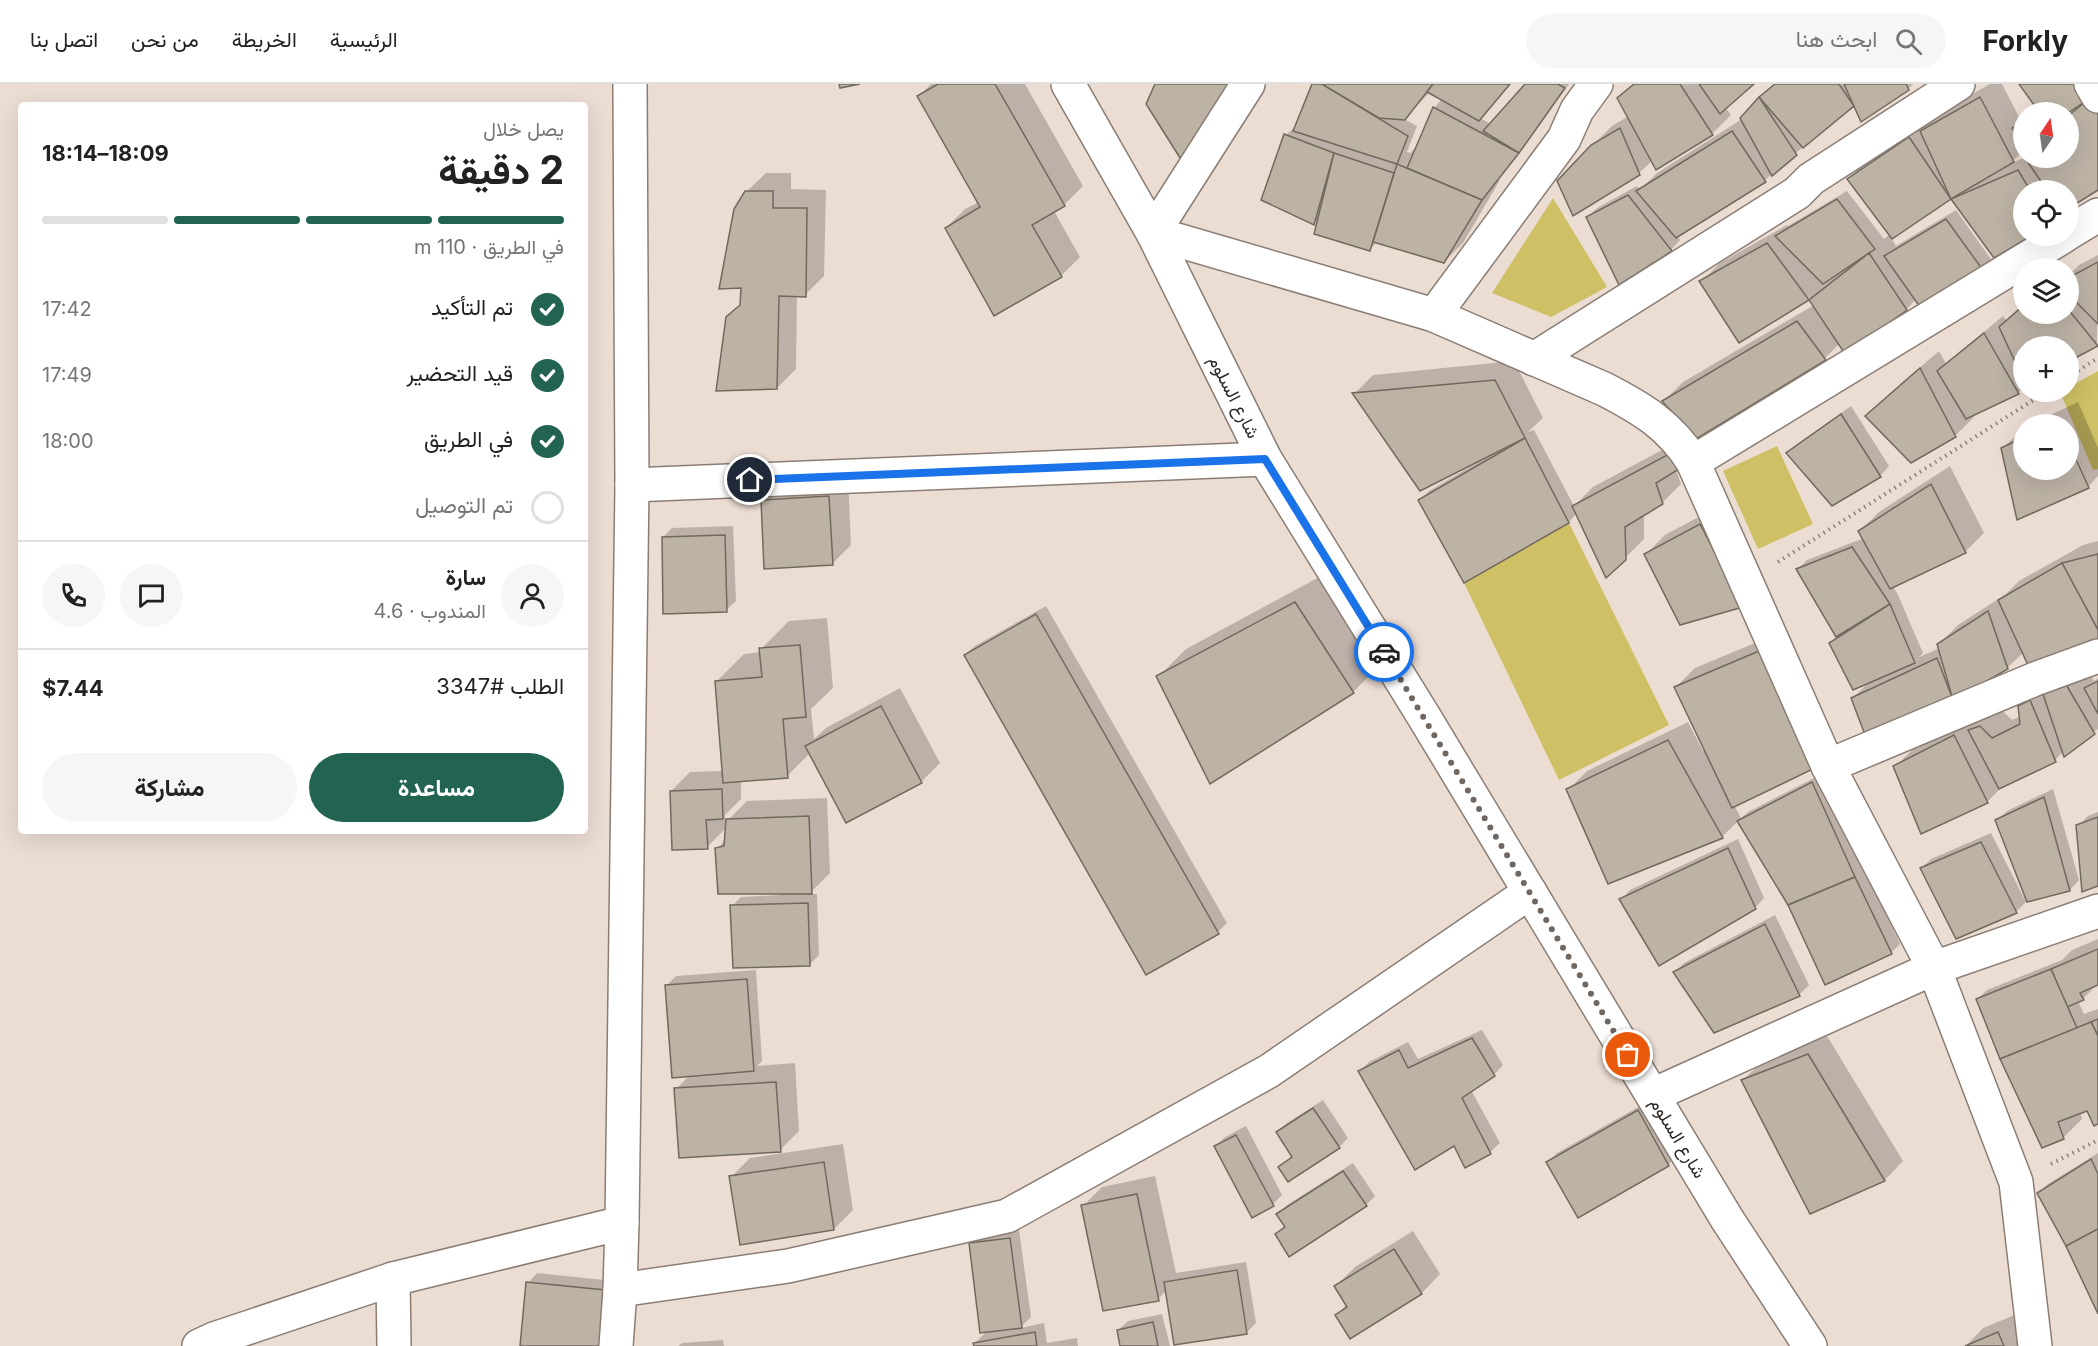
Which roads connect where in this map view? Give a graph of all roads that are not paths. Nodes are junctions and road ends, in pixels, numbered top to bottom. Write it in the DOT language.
graph roads {
  1 [pos="630,84"];
  2 [pos="1068,84"];
  3 [pos="1248,84"];
  4 [pos="1596,84"];
  5 [pos="1958,84"];
  6 [pos="2091,84"];
  7 [pos="2098,96"];
  8 [pos="2098,215"];
  9 [pos="2079,226"];
  10 [pos="1153,233"];
  11 [pos="2048,246"];
  12 [pos="1434,315"];
  13 [pos="1534,359"];
  14 [pos="1265,459"];
  15 [pos="1693,462"];
  16 [pos="632,485"];
  17 [pos="2098,656"];
  18 [pos="1828,766"];
  19 [pos="1530,892"];
  20 [pos="2098,911"];
  21 [pos="1934,968"];
  22 [pos="1653,1095"];
  23 [pos="622,1223"];
  24 [pos="393,1279"];
  25 [pos="620,1290"];
  26 [pos="199,1346"];
  27 [pos="394,1346"];
  28 [pos="616,1346"];
  29 [pos="1810,1346"];
  30 [pos="2035,1346"];
  1 -- 16 [label="street"];
  2 -- 10 [label="street, شارع السلوم"];
  3 -- 10 [label="street"];
  4 -- 12 [label="street"];
  5 -- 13 [label="street"];
  6 -- 7 [label="street"];
  8 -- 9 [label="street"];
  10 -- 12 [label="street"];
  10 -- 14 [label="street, شارع السلوم"];
  11 -- 15 [label="street"];
  12 -- 13 [label="street"];
  13 -- 15 [label="street"];
  14 -- 16 [label="street"];
  14 -- 19 [label="street, شارع السلوم"];
  15 -- 18 [label="street"];
  16 -- 23 [label="street"];
  17 -- 18 [label="street"];
  18 -- 21 [label="street"];
  19 -- 22 [label="street, شارع السلوم"];
  19 -- 25 [label="street"];
  20 -- 21 [label="street"];
  21 -- 22 [label="street"];
  21 -- 30 [label="street"];
  22 -- 29 [label="street, شارع السلوم"];
  23 -- 24 [label="street"];
  23 -- 25 [label="street"];
  24 -- 26 [label="street"];
  24 -- 27 [label="street"];
  25 -- 28 [label="street"];
}
